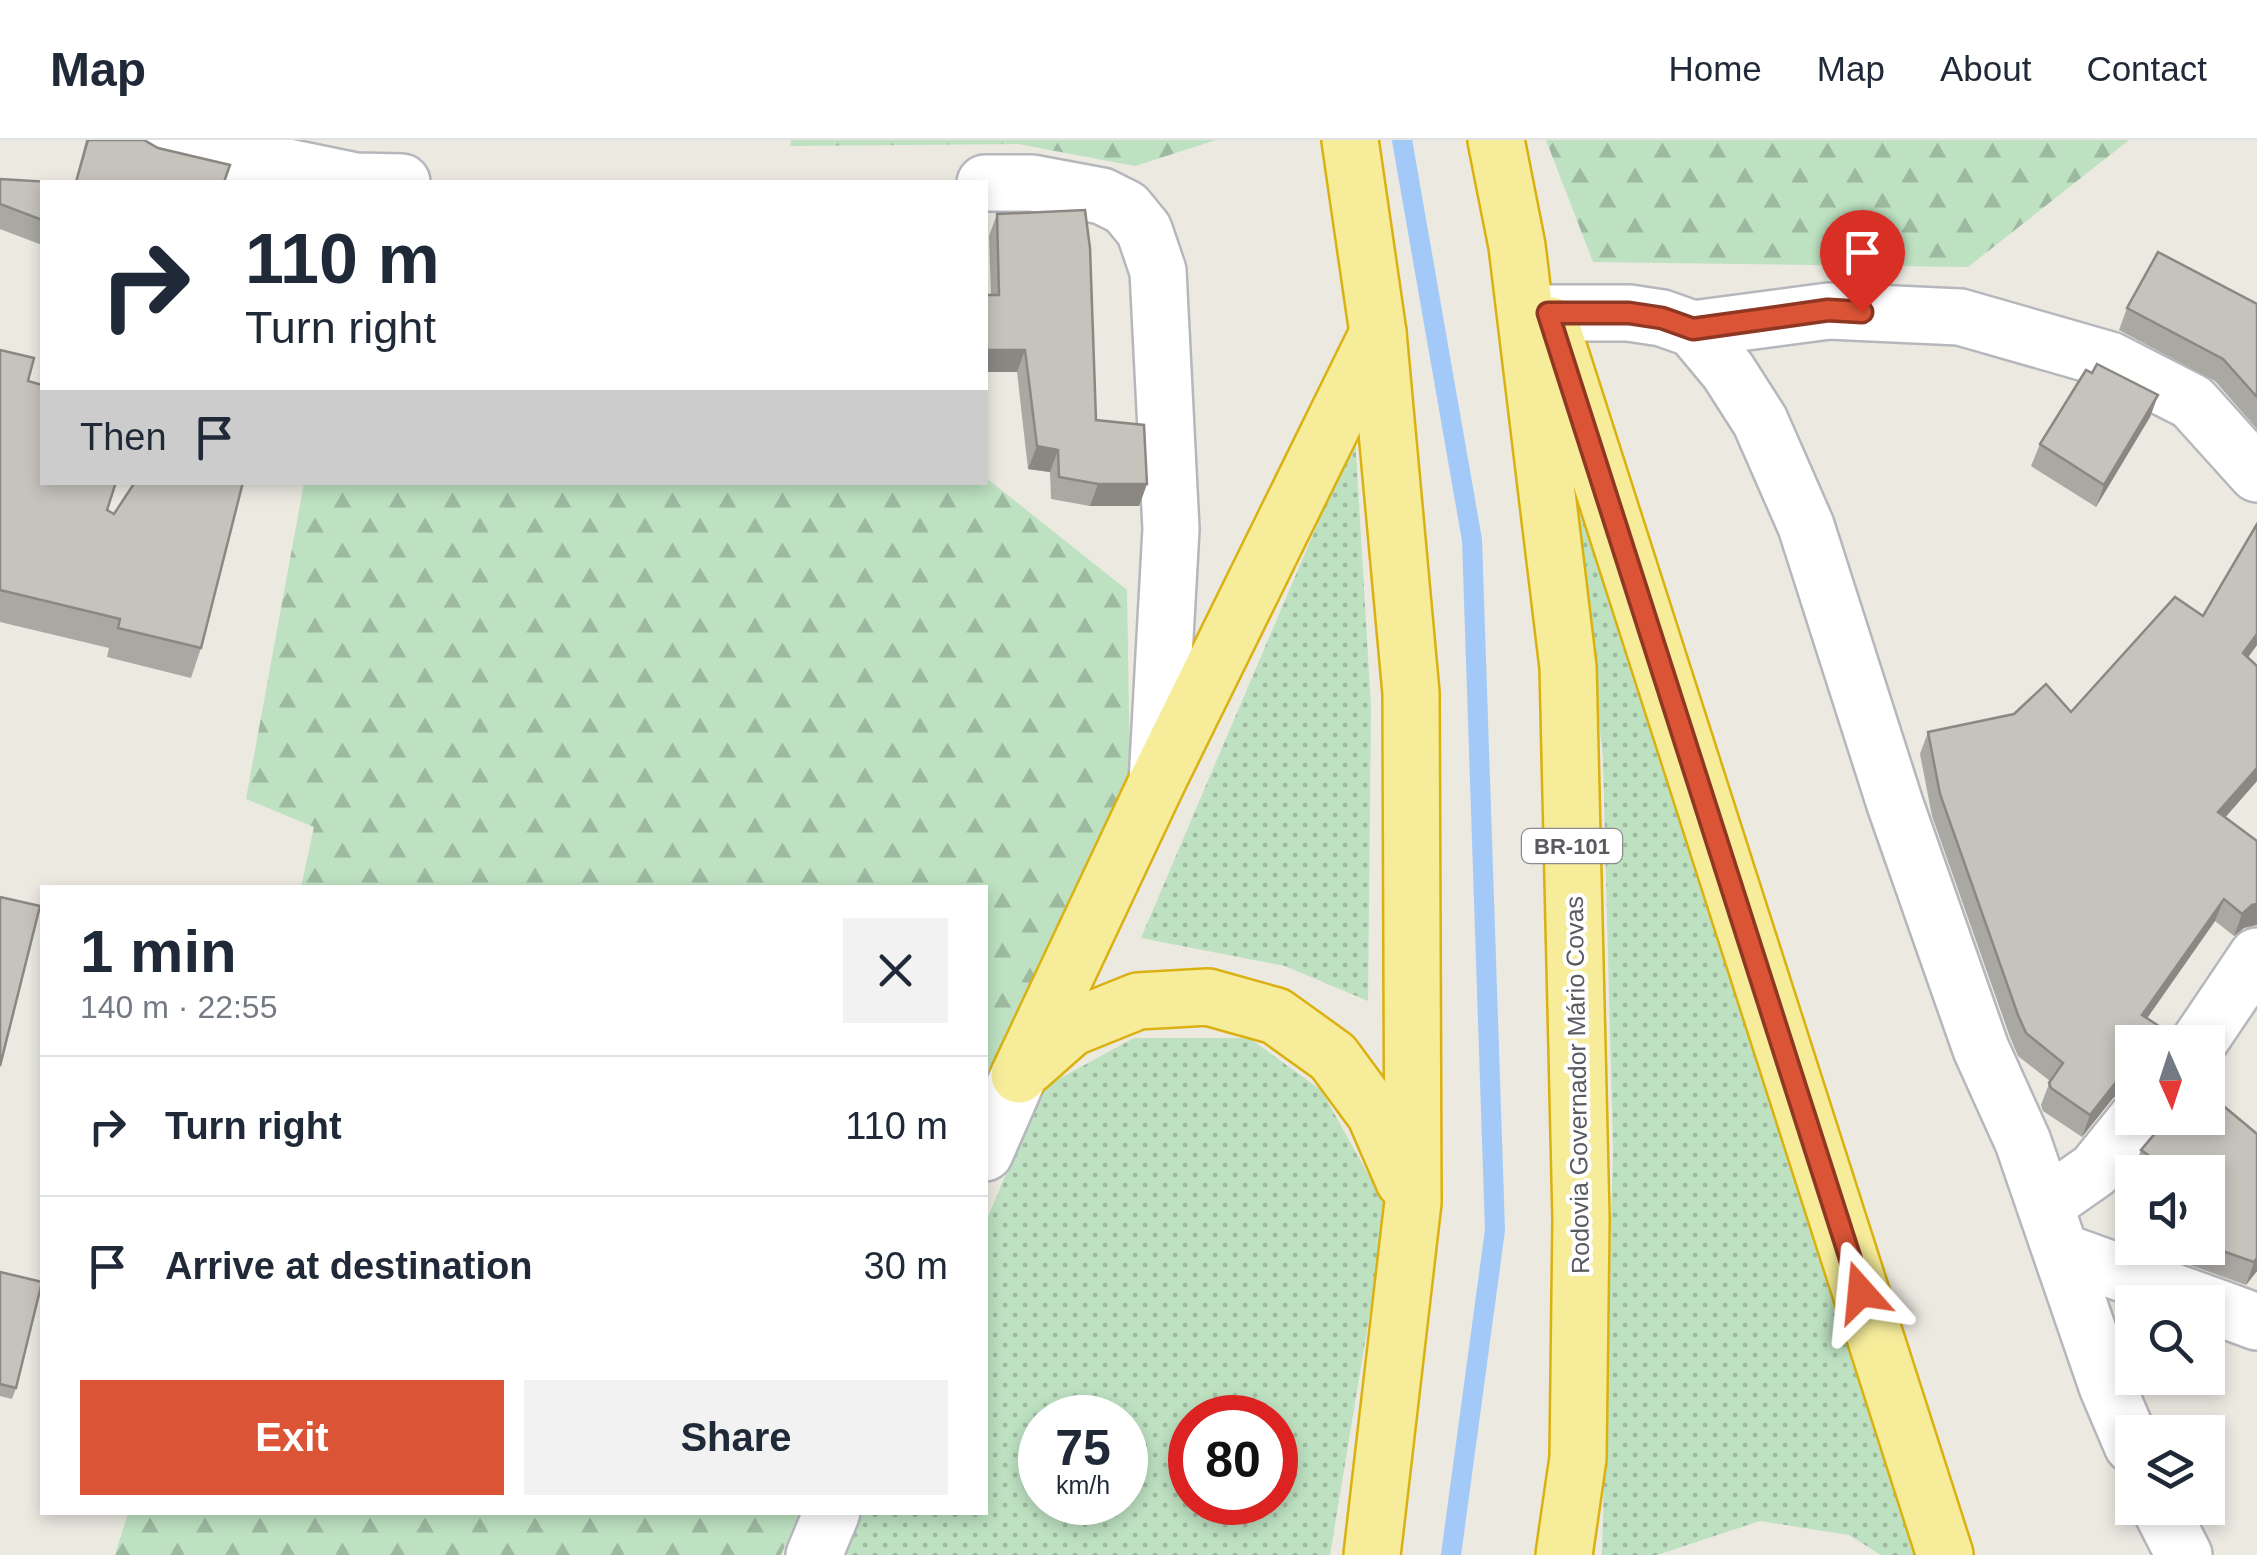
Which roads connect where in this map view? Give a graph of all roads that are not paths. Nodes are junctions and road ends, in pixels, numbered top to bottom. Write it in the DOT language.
graph roads {
  1 [pos="157,140"];
  2 [pos="1350,140"];
  3 [pos="1496,140"];
  4 [pos="350,180"];
  5 [pos="988,183"];
  6 [pos="1517,246"];
  7 [pos="1548,313"];
  8 [pos="1693,329"];
  9 [pos="1378,333"];
  10 [pos="2257,474"];
  11 [pos="1158,782"];
  12 [pos="2257,956"];
  13 [pos="2210,1025"];
  14 [pos="1018,1074"];
  15 [pos="2124,1135"];
  16 [pos="988,1147"];
  17 [pos="1413,1202"];
  18 [pos="2054,1228"];
  19 [pos="2167,1285"];
  20 [pos="2225,1311"];
  21 [pos="2257,1322"];
  22 [pos="2119,1415"];
  23 [pos="831,1515"];
  24 [pos="2169,1525"];
  25 [pos="814,1555"];
  26 [pos="1372,1555"];
  27 [pos="1564,1555"];
  28 [pos="1945,1555"];
  29 [pos="2184,1555"];
  1 -- 4 [label="street"];
  2 -- 9 [label="highway"];
  3 -- 6 [label="highway, Rodovia Governador Mário Covas / BR-101"];
  5 -- 11 [label="street"];
  6 -- 7 [label="highway"];
  6 -- 27 [label="highway, Rodovia Governador Mário Covas / BR-101"];
  7 -- 8 [label="street"];
  7 -- 28 [label="highway"];
  8 -- 10 [label="street"];
  8 -- 18 [label="street"];
  9 -- 11 [label="highway"];
  9 -- 17 [label="highway"];
  11 -- 14 [label="highway"];
  12 -- 13 [label="street"];
  14 -- 16 [label="street"];
  14 -- 17 [label="highway"];
  15 -- 18 [label="street"];
  17 -- 26 [label="highway"];
  18 -- 19 [label="street"];
  18 -- 22 [label="street"];
  20 -- 21 [label="street"];
  23 -- 25 [label="street"];
  24 -- 29 [label="street"];
}
